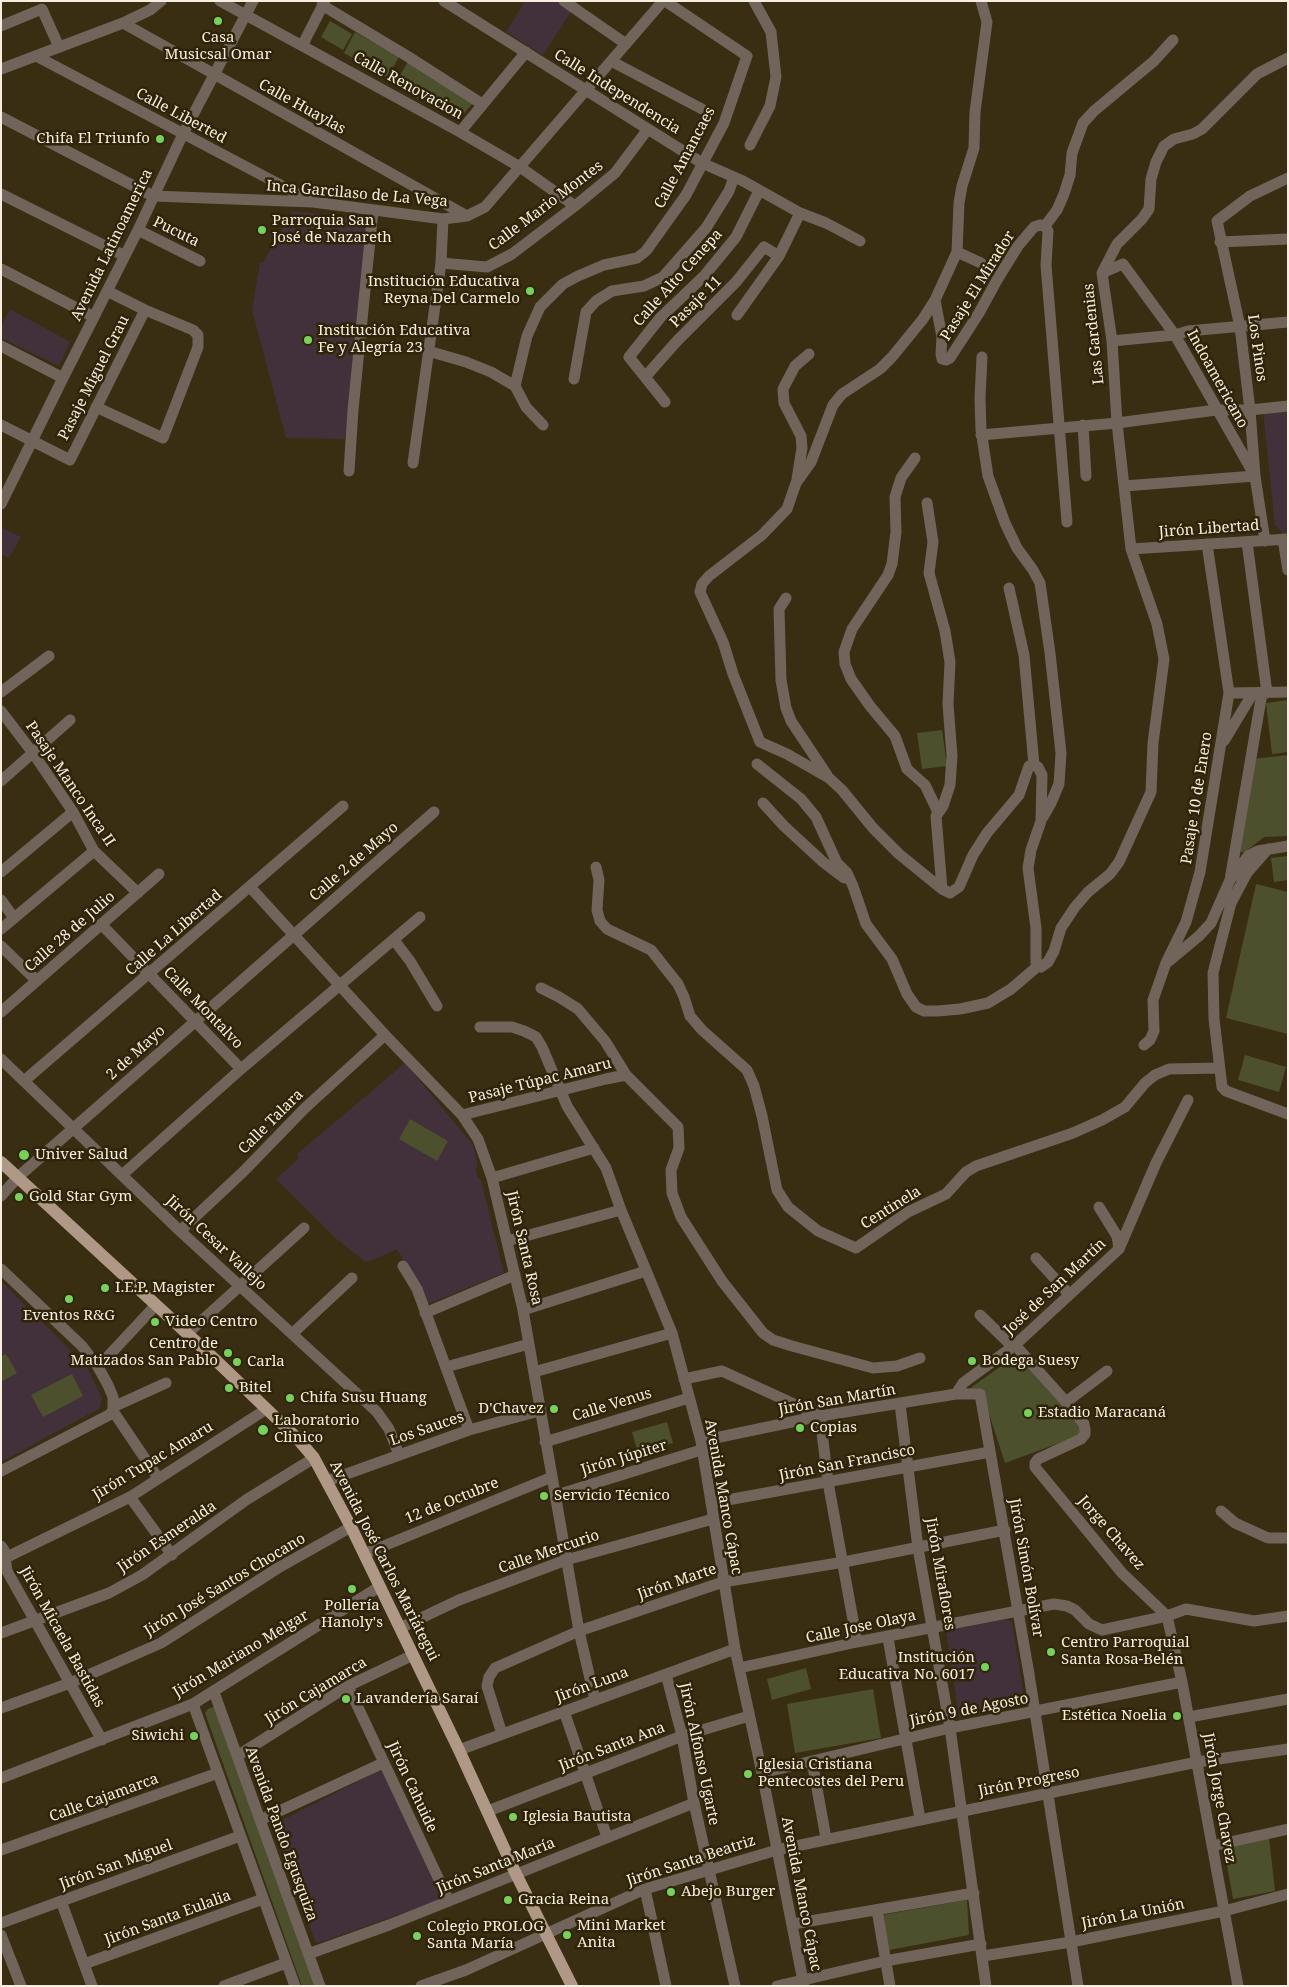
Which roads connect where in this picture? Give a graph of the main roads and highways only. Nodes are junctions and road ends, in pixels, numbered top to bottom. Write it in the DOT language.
graph roads {
  1 [pos="1,1162"];
  2 [pos="572,1986"];
  1 -- 2 [label="main road, Avenida José Carlos Mariátegui"];
}
